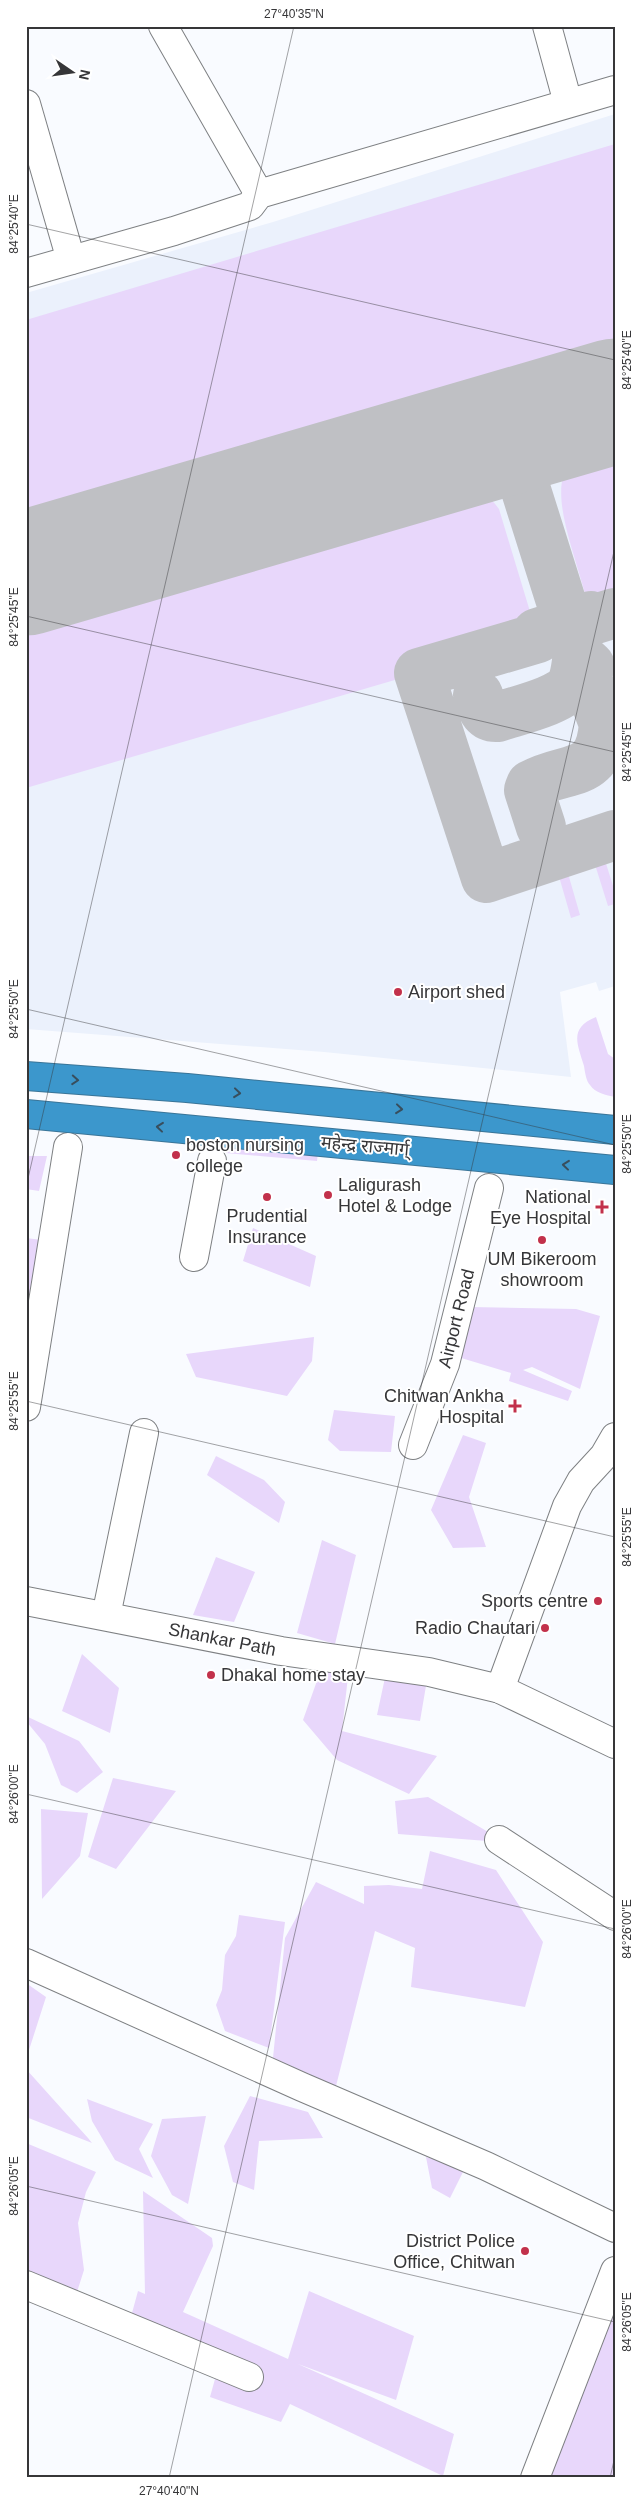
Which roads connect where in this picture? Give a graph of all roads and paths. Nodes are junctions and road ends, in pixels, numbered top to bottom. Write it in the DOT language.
graph roads {
  1 [pos="163,26"];
  2 [pos="179,26"];
  3 [pos="547,26"];
  4 [pos="183,61"];
  5 [pos="615,90"];
  6 [pos="568,103"];
  7 [pos="26,104"];
  8 [pos="259,194"];
  9 [pos="71,260"];
  10 [pos="26,273"];
  11 [pos="26,1076"];
  12 [pos="26,1114"];
  13 [pos="615,1130"];
  14 [pos="68,1147"];
  15 [pos="212,1161"];
  16 [pos="615,1170"];
  17 [pos="489,1188"];
  18 [pos="194,1257"];
  19 [pos="26,1407"];
  20 [pos="144,1433"];
  21 [pos="615,1437"];
  22 [pos="413,1445"];
  23 [pos="26,1601"];
  24 [pos="106,1616"];
  25 [pos="500,1689"];
  26 [pos="615,1744"];
  27 [pos="499,1840"];
  28 [pos="615,1916"];
  29 [pos="26,1964"];
  30 [pos="615,2228"];
  31 [pos="615,2271"];
  32 [pos="26,2286"];
  33 [pos="249,2377"];
  34 [pos="535,2478"];
  1 -- 4 [label="street"];
  2 -- 4 [label="street"];
  3 -- 6 [label="street"];
  4 -- 8 [label="street"];
  5 -- 6 [label="street"];
  6 -- 8 [label="street"];
  7 -- 9 [label="street"];
  8 -- 9 [label="street"];
  9 -- 10 [label="street"];
  11 -- 13 [label="highway, one-way"];
  16 -- 12 [label="highway, महेन्द्र राज्मार्ग्, one-way"];
  14 -- 19 [label="street"];
  15 -- 18 [label="street"];
  17 -- 22 [label="street, Airport Road"];
  20 -- 24 [label="street"];
  21 -- 25 [label="street"];
  23 -- 24 [label="street, Shankar Path"];
  24 -- 25 [label="street, Shankar Path"];
  25 -- 26 [label="street, Shankar Path"];
  27 -- 28 [label="street"];
  29 -- 30 [label="street"];
  31 -- 34 [label="street"];
  32 -- 33 [label="street"];
}
